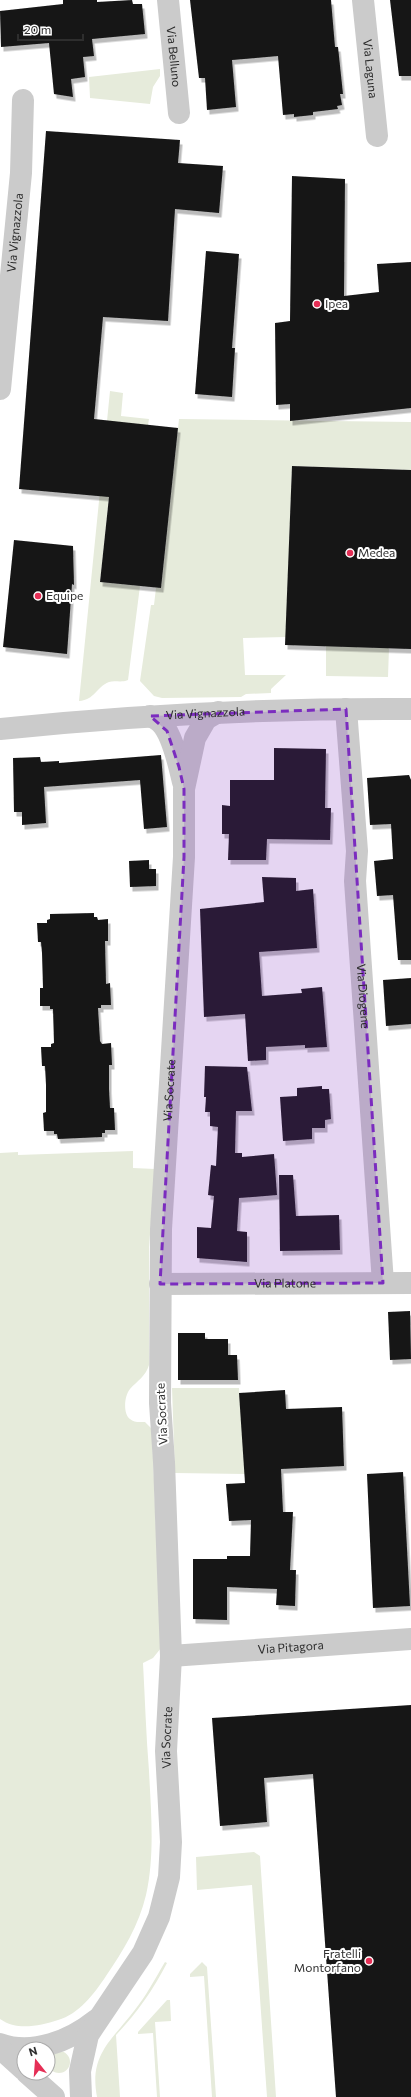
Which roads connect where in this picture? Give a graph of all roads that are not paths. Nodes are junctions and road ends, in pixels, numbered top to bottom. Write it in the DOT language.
graph roads {
  1 [pos="168,0"];
  2 [pos="363,0"];
  3 [pos="23,100"];
  4 [pos="179,113"];
  5 [pos="377,136"];
  6 [pos="0,389"];
  7 [pos="346,709"];
  8 [pos="411,709"];
  9 [pos="218,712"];
  10 [pos="150,716"];
  11 [pos="0,729"];
  12 [pos="184,790"];
  13 [pos="383,1283"];
  14 [pos="411,1283"];
  15 [pos="160,1284"];
  16 [pos="411,1639"];
  17 [pos="171,1656"];
  18 [pos="97,2019"];
  19 [pos="56,2042"];
  20 [pos="0,2044"];
  21 [pos="16,2047"];
  22 [pos="0,2048"];
  23 [pos="16,2063"];
  24 [pos="80,2071"];
  25 [pos="37,2081"];
  26 [pos="81,2097"];
  1 -- 4 [label="street, Via Belluno"];
  2 -- 5 [label="street, Via Laguna"];
  3 -- 6 [label="street, Via Vignazzola"];
  7 -- 8 [label="street, Via Vignazzola"];
  7 -- 9 [label="street, Via Vignazzola"];
  7 -- 13 [label="street, Via Diogene"];
  9 -- 10 [label="street, Via Vignazzola"];
  9 -- 12 [label="street, Via Socrate"];
  10 -- 11 [label="street, Via Vignazzola"];
  10 -- 12 [label="street, Via Socrate"];
  12 -- 15 [label="street, Via Socrate"];
  13 -- 14 [label="street, Via Platone"];
  13 -- 15 [label="street, Via Platone"];
  15 -- 17 [label="street, Via Socrate"];
  16 -- 17 [label="street, Via Pitagora"];
  17 -- 18 [label="street, Via Socrate"];
  18 -- 19 [label="street, Via Socrate"];
  18 -- 24 [label="street, Via Socrate"];
  20 -- 21 [label="street, Via Socrate"];
  22 -- 23 [label="street"];
  24 -- 25 [label="street"];
  24 -- 26 [label="street, Via Socrate"];
}
